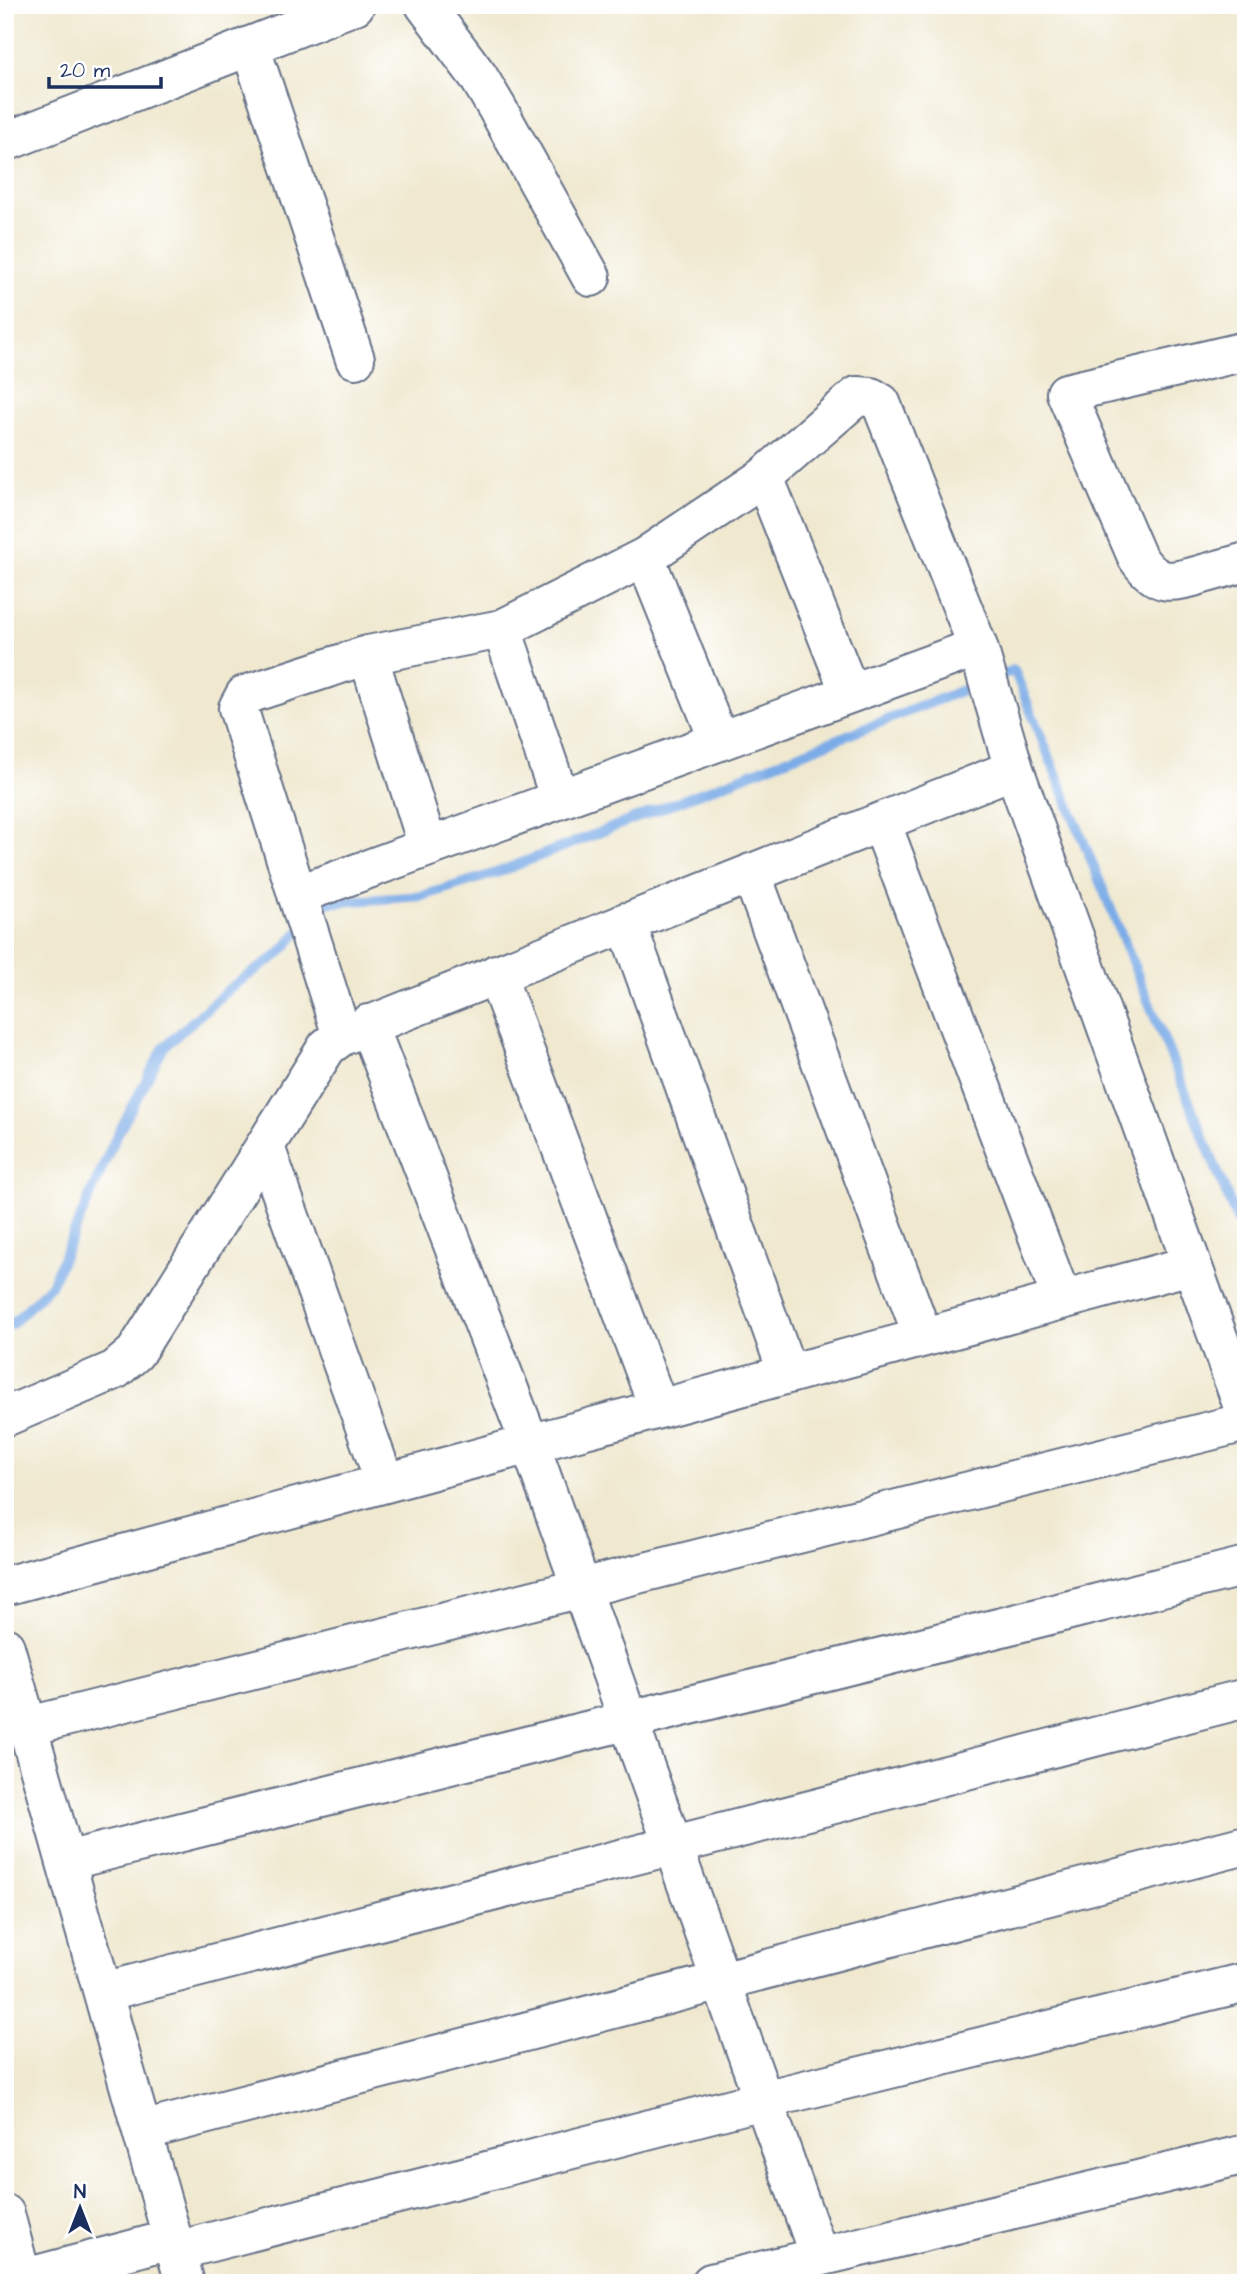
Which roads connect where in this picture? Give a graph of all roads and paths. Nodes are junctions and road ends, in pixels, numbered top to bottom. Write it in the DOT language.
graph roads {
  1 [pos="355,5"];
  2 [pos="425,5"];
  3 [pos="250,46"];
  4 [pos="5,142"];
  5 [pos="591,277"];
  6 [pos="1246,351"];
  7 [pos="355,359"];
  8 [pos="764,477"];
  9 [pos="645,557"];
  10 [pos="1246,562"];
  11 [pos="502,629"];
  12 [pos="978,647"];
  13 [pos="369,655"];
  14 [pos="850,693"];
  15 [pos="719,741"];
  16 [pos="1013,768"];
  17 [pos="560,799"];
  18 [pos="881,822"];
  19 [pos="428,847"];
  20 [pos="751,873"];
  21 [pos="297,895"];
  22 [pos="626,922"];
  23 [pos="496,974"];
  24 [pos="355,1030"];
  25 [pos="265,1147"];
  26 [pos="1191,1265"];
  27 [pos="1062,1300"];
  28 [pos="923,1337"];
  29 [pos="788,1374"];
  30 [pos="659,1409"];
  31 [pos="1246,1415"];
  32 [pos="5,1417"];
  33 [pos="1246,1422"];
  34 [pos="530,1444"];
  35 [pos="386,1483"];
  36 [pos="1246,1566"];
  37 [pos="5,1586"];
  38 [pos="581,1587"];
  39 [pos="5,1647"];
  40 [pos="1246,1698"];
  41 [pos="628,1720"];
  42 [pos="29,1726"];
  43 [pos="1246,1845"];
  44 [pos="673,1846"];
  45 [pos="66,1861"];
  46 [pos="721,1981"];
  47 [pos="1246,1982"];
  48 [pos="103,1992"];
  49 [pos="763,2100"];
  50 [pos="142,2131"];
  51 [pos="1246,2154"];
  52 [pos="5,2214"];
  53 [pos="819,2256"];
  54 [pos="178,2257"];
  55 [pos="14,2281"];
  56 [pos="711,2283"];
  1 -- 3 [label="street"];
  2 -- 5 [label="street"];
  3 -- 4 [label="street"];
  3 -- 7 [label="street"];
  6 -- 10 [label="street"];
  8 -- 9 [label="street"];
  8 -- 12 [label="street"];
  8 -- 14 [label="street"];
  9 -- 11 [label="street"];
  9 -- 15 [label="street"];
  11 -- 13 [label="street"];
  11 -- 17 [label="street"];
  12 -- 14 [label="street"];
  12 -- 16 [label="street"];
  13 -- 19 [label="street"];
  13 -- 21 [label="street"];
  14 -- 15 [label="street"];
  15 -- 17 [label="street"];
  16 -- 18 [label="street"];
  16 -- 26 [label="street"];
  17 -- 19 [label="street"];
  18 -- 20 [label="street"];
  18 -- 27 [label="street"];
  19 -- 21 [label="street"];
  20 -- 22 [label="street"];
  20 -- 28 [label="street"];
  21 -- 24 [label="street"];
  22 -- 23 [label="street"];
  22 -- 29 [label="street"];
  23 -- 24 [label="street"];
  23 -- 30 [label="street"];
  24 -- 25 [label="street"];
  24 -- 34 [label="street"];
  25 -- 32 [label="street"];
  25 -- 35 [label="street"];
  26 -- 27 [label="street"];
  26 -- 31 [label="street"];
  27 -- 28 [label="street"];
  28 -- 29 [label="street"];
  29 -- 30 [label="street"];
  30 -- 34 [label="street"];
  33 -- 38 [label="street"];
  34 -- 35 [label="street"];
  34 -- 38 [label="street"];
  35 -- 37 [label="street"];
  36 -- 41 [label="street"];
  38 -- 41 [label="street"];
  38 -- 42 [label="street"];
  39 -- 42 [label="street"];
  40 -- 44 [label="street"];
  41 -- 44 [label="street"];
  41 -- 45 [label="street"];
  42 -- 45 [label="street"];
  43 -- 46 [label="street"];
  44 -- 46 [label="street"];
  44 -- 48 [label="street"];
  45 -- 48 [label="street"];
  46 -- 49 [label="street"];
  46 -- 50 [label="street"];
  47 -- 49 [label="street"];
  48 -- 50 [label="street"];
  49 -- 53 [label="street"];
  49 -- 54 [label="street"];
  50 -- 54 [label="street"];
  51 -- 53 [label="street"];
  52 -- 55 [label="street"];
  53 -- 56 [label="street"];
  54 -- 55 [label="street"];
}
